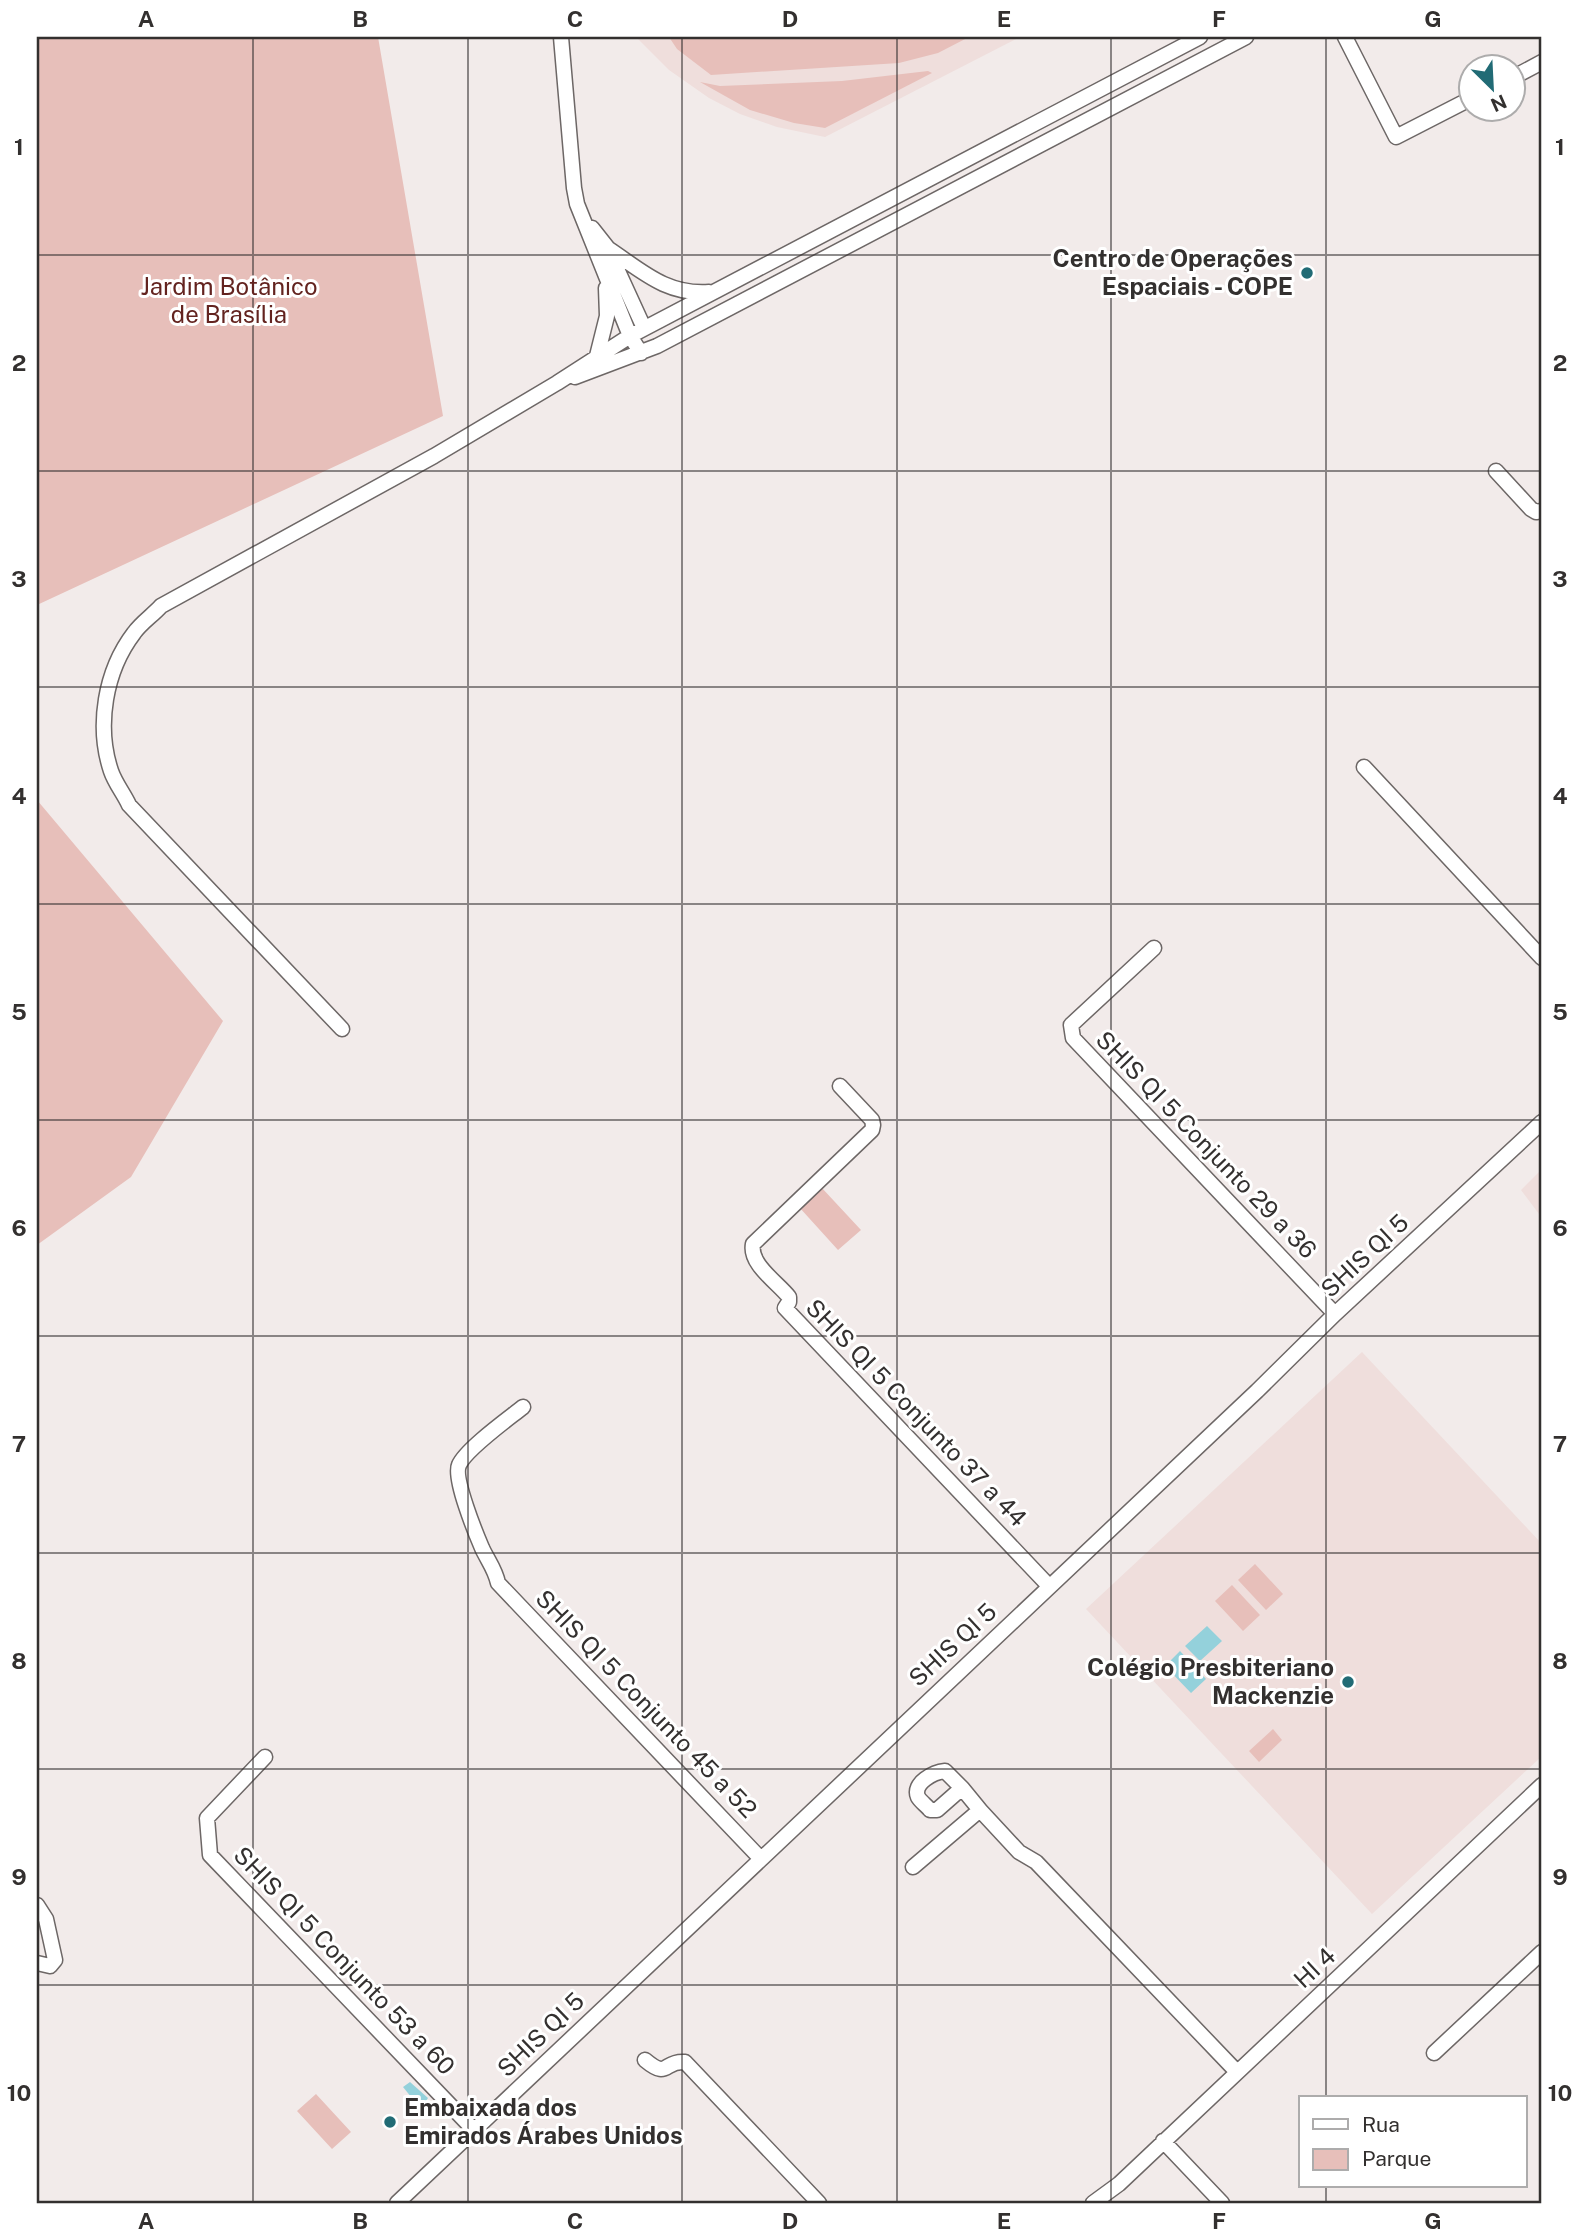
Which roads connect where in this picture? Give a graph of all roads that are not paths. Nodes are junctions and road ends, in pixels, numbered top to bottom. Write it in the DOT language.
graph roads {
  1 [pos="561,37"];
  2 [pos="1200,37"];
  3 [pos="1246,37"];
  4 [pos="1345,37"];
  5 [pos="1542,62"];
  6 [pos="1526,71"];
  7 [pos="1456,107"];
  8 [pos="582,215"];
  9 [pos="607,247"];
  10 [pos="606,280"];
  11 [pos="714,291"];
  12 [pos="644,328"];
  13 [pos="630,336"];
  14 [pos="640,354"];
  15 [pos="597,356"];
  16 [pos="557,383"];
  17 [pos="1496,471"];
  18 [pos="1542,511"];
  19 [pos="1364,767"];
  20 [pos="1154,948"];
  21 [pos="1542,958"];
  22 [pos="342,1029"];
  23 [pos="840,1086"];
  24 [pos="1542,1122"];
  25 [pos="1335,1314"];
  26 [pos="523,1406"];
  27 [pos="1049,1586"];
  28 [pos="265,1757"];
  29 [pos="1542,1785"];
  30 [pos="962,1787"];
  31 [pos="980,1810"];
  32 [pos="760,1858"];
  33 [pos="913,1867"];
  34 [pos="37,1905"];
  35 [pos="1542,1952"];
  36 [pos="37,1963"];
  37 [pos="1434,2053"];
  38 [pos="645,2060"];
  39 [pos="1237,2072"];
  40 [pos="474,2130"];
  41 [pos="1163,2141"];
  42 [pos="1119,2184"];
  43 [pos="397,2203"];
  44 [pos="819,2203"];
  45 [pos="1093,2203"];
  46 [pos="1103,2203"];
  47 [pos="1222,2203"];
  1 -- 8 [label="street"];
  2 -- 11 [label="street"];
  3 -- 14 [label="street"];
  4 -- 7 [label="street"];
  5 -- 6 [label="street"];
  8 -- 9 [label="street"];
  8 -- 10 [label="street"];
  9 -- 11 [label="street"];
  9 -- 12 [label="street"];
  10 -- 13 [label="street"];
  10 -- 15 [label="street"];
  11 -- 12 [label="street"];
  12 -- 13 [label="street"];
  13 -- 14 [label="street"];
  13 -- 15 [label="street"];
  14 -- 16 [label="street"];
  15 -- 16 [label="street"];
  16 -- 22 [label="street"];
  17 -- 18 [label="street"];
  19 -- 21 [label="street"];
  20 -- 25 [label="street, SHIS QI 5 Conjunto 29 a 36"];
  23 -- 27 [label="street, SHIS QI 5 Conjunto 37 a 44"];
  24 -- 25 [label="street, SHIS QI 5"];
  25 -- 27 [label="street, SHIS QI 5"];
  26 -- 32 [label="street, SHIS QI 5 Conjunto 45 a 52"];
  27 -- 32 [label="street, SHIS QI 5"];
  28 -- 40 [label="street, SHIS QI 5 Conjunto 53 a 60"];
  29 -- 39 [label="street, HI 4"];
  30 -- 31 [label="street"];
  31 -- 33 [label="street"];
  31 -- 39 [label="street"];
  32 -- 40 [label="street, SHIS QI 5"];
  34 -- 36 [label="street"];
  35 -- 37 [label="street"];
  38 -- 44 [label="street"];
  39 -- 41 [label="street, HI 4"];
  40 -- 43 [label="street, SHIS QI 5"];
  41 -- 42 [label="street, HI 4"];
  41 -- 47 [label="street"];
  42 -- 45 [label="street, HI 4"];
  42 -- 46 [label="street, HI 4"];
}
